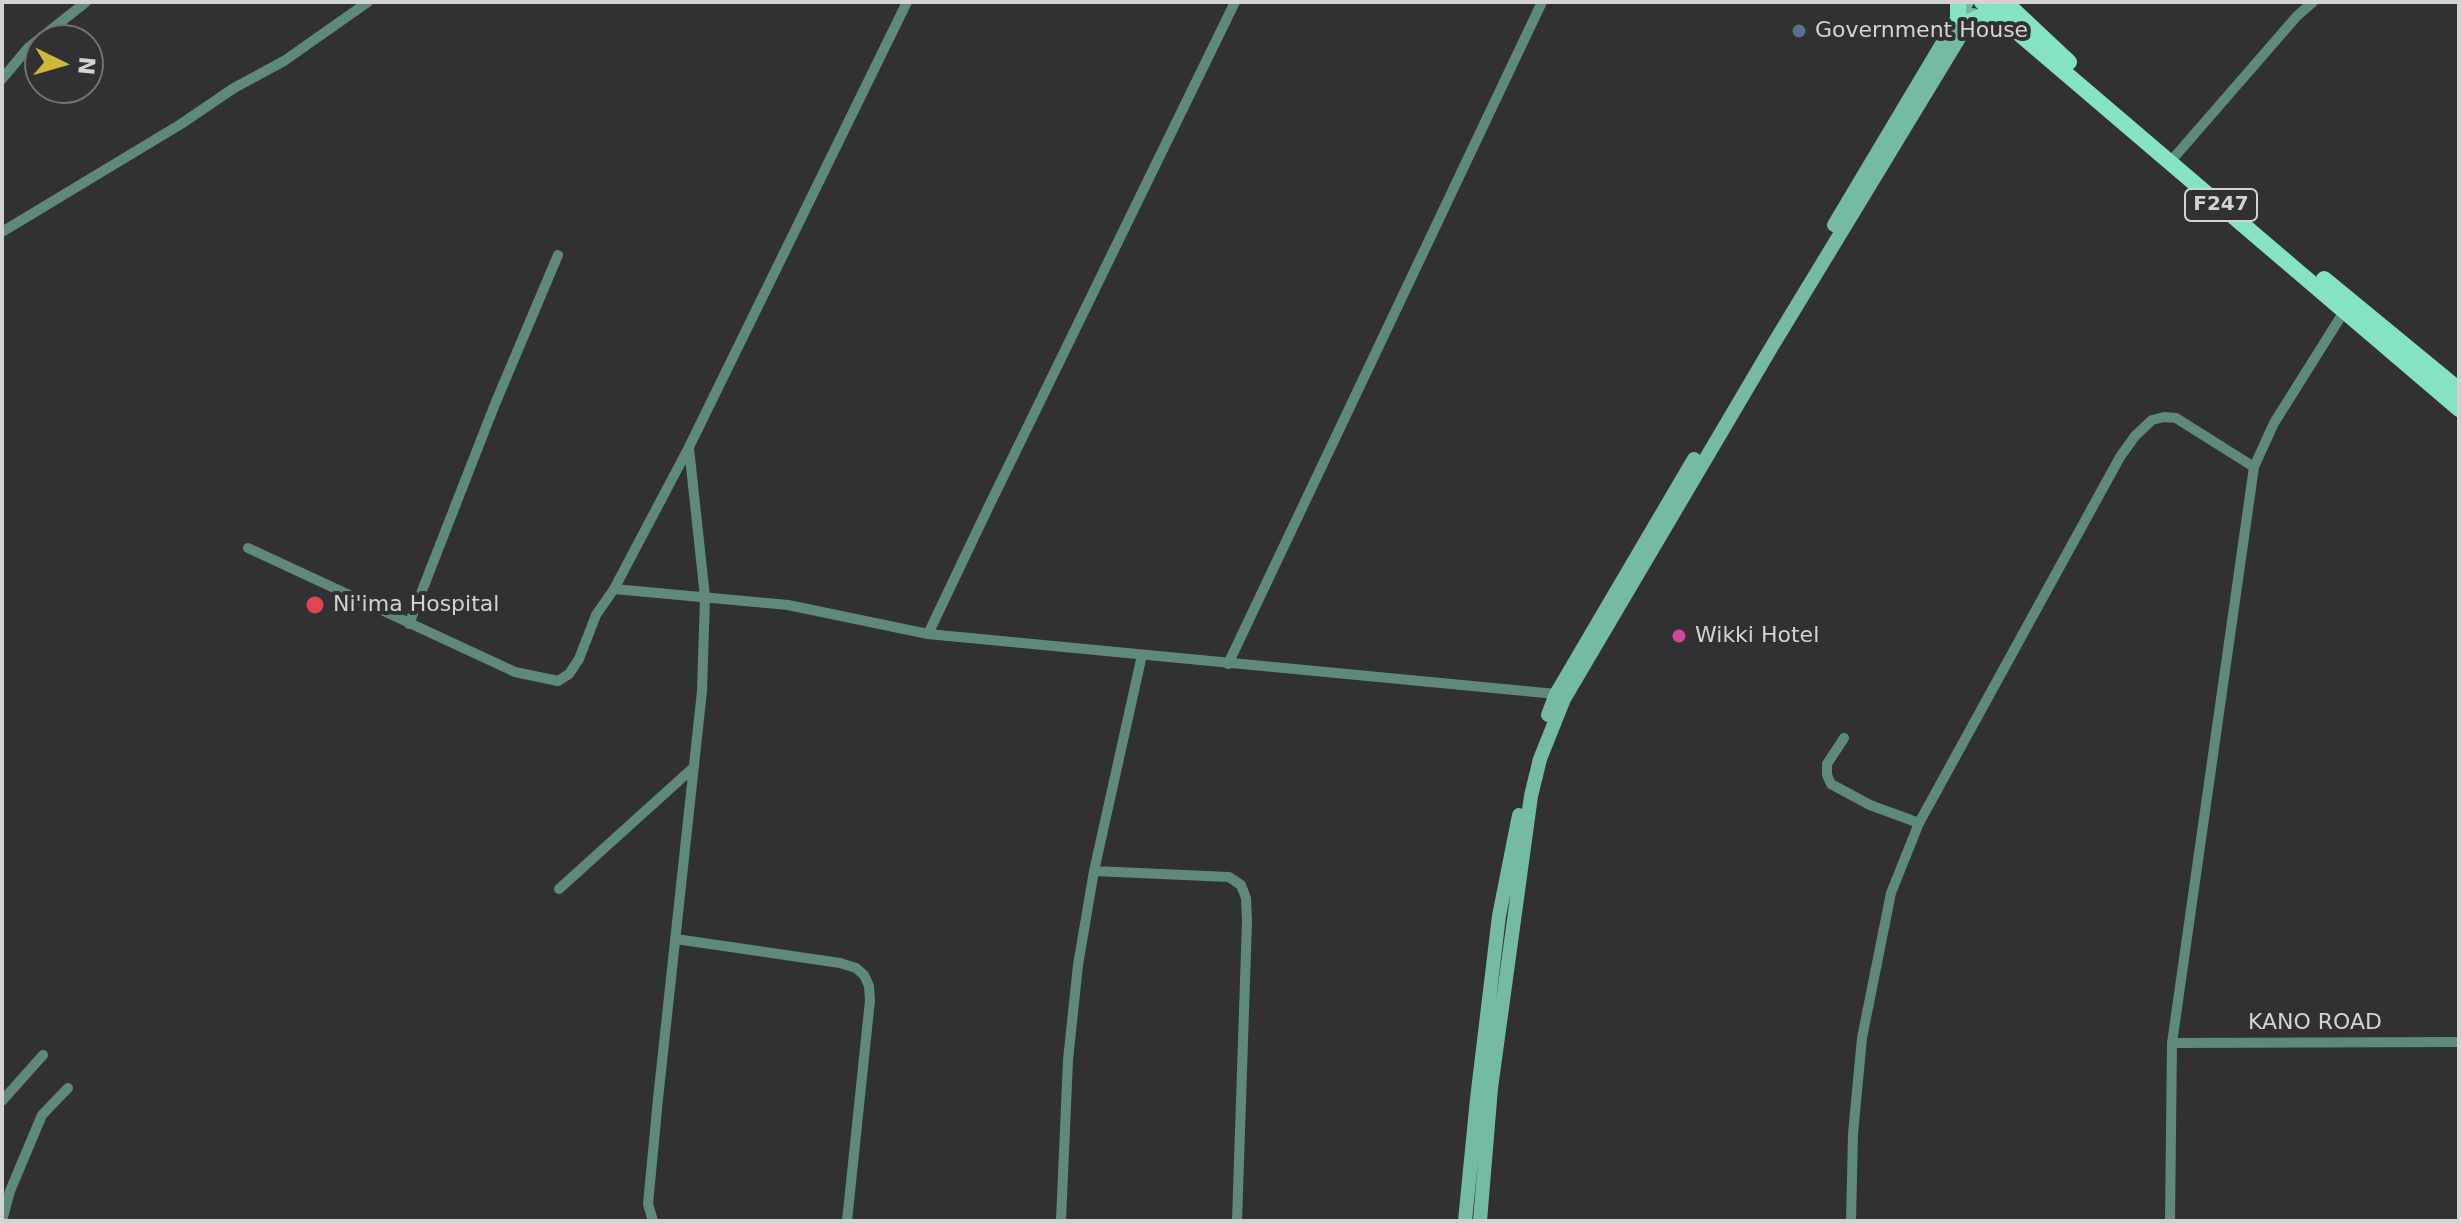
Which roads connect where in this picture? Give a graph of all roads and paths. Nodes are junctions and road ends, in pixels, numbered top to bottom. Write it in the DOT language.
graph roads {
  1 [pos="86,2"];
  2 [pos="368,2"];
  3 [pos="907,2"];
  4 [pos="1235,2"];
  5 [pos="1542,2"];
  6 [pos="1980,2"];
  7 [pos="2313,2"];
  8 [pos="2001,8"];
  9 [pos="1963,11"];
  10 [pos="2,79"];
  11 [pos="2171,161"];
  12 [pos="2,232"];
  13 [pos="558,255"];
  14 [pos="2345,310"];
  15 [pos="2456,394"];
  16 [pos="689,447"];
  17 [pos="2254,467"];
  18 [pos="248,548"];
  19 [pos="614,589"];
  20 [pos="705,597"];
  21 [pos="409,624"];
  22 [pos="928,634"];
  23 [pos="1142,655"];
  24 [pos="1228,664"];
  25 [pos="1560,696"];
  26 [pos="1844,738"];
  27 [pos="694,767"];
  28 [pos="1919,823"];
  29 [pos="1094,871"];
  30 [pos="559,889"];
  31 [pos="676,939"];
  32 [pos="2459,1042"];
  33 [pos="2172,1043"];
  34 [pos="43,1055"];
  35 [pos="68,1088"];
  36 [pos="2,1101"];
  37 [pos="2,1221"];
  38 [pos="653,1221"];
  39 [pos="847,1221"];
  40 [pos="1061,1221"];
  41 [pos="1237,1221"];
  42 [pos="1465,1221"];
  43 [pos="1480,1221"];
  44 [pos="1851,1221"];
  45 [pos="2170,1221"];
  1 -- 10 [label="street"];
  2 -- 12 [label="street"];
  3 -- 16 [label="street"];
  4 -- 22 [label="street"];
  5 -- 24 [label="street"];
  6 -- 8 [label="main road, F247"];
  6 -- 9 [label="street"];
  7 -- 11 [label="street"];
  8 -- 9 [label="main road"];
  8 -- 11 [label="main road, F247"];
  8 -- 14 [label="main road, F247"];
  9 -- 25 [label="street"];
  11 -- 15 [label="main road, F247"];
  13 -- 21 [label="street"];
  14 -- 15 [label="main road, F247"];
  14 -- 17 [label="street"];
  16 -- 19 [label="street"];
  16 -- 20 [label="street"];
  17 -- 28 [label="street"];
  17 -- 33 [label="street"];
  18 -- 21 [label="street"];
  19 -- 20 [label="street"];
  19 -- 21 [label="street"];
  20 -- 22 [label="street"];
  20 -- 27 [label="street"];
  22 -- 23 [label="street"];
  23 -- 24 [label="street"];
  23 -- 29 [label="street"];
  24 -- 25 [label="street"];
  25 -- 42 [label="street"];
  25 -- 43 [label="street"];
  26 -- 28 [label="street"];
  27 -- 30 [label="street"];
  27 -- 31 [label="street"];
  28 -- 44 [label="street"];
  29 -- 40 [label="street"];
  29 -- 41 [label="street"];
  31 -- 38 [label="street"];
  31 -- 39 [label="street"];
  32 -- 33 [label="street, KANO ROAD"];
  33 -- 45 [label="street"];
  34 -- 36 [label="street"];
  35 -- 37 [label="street"];
}
